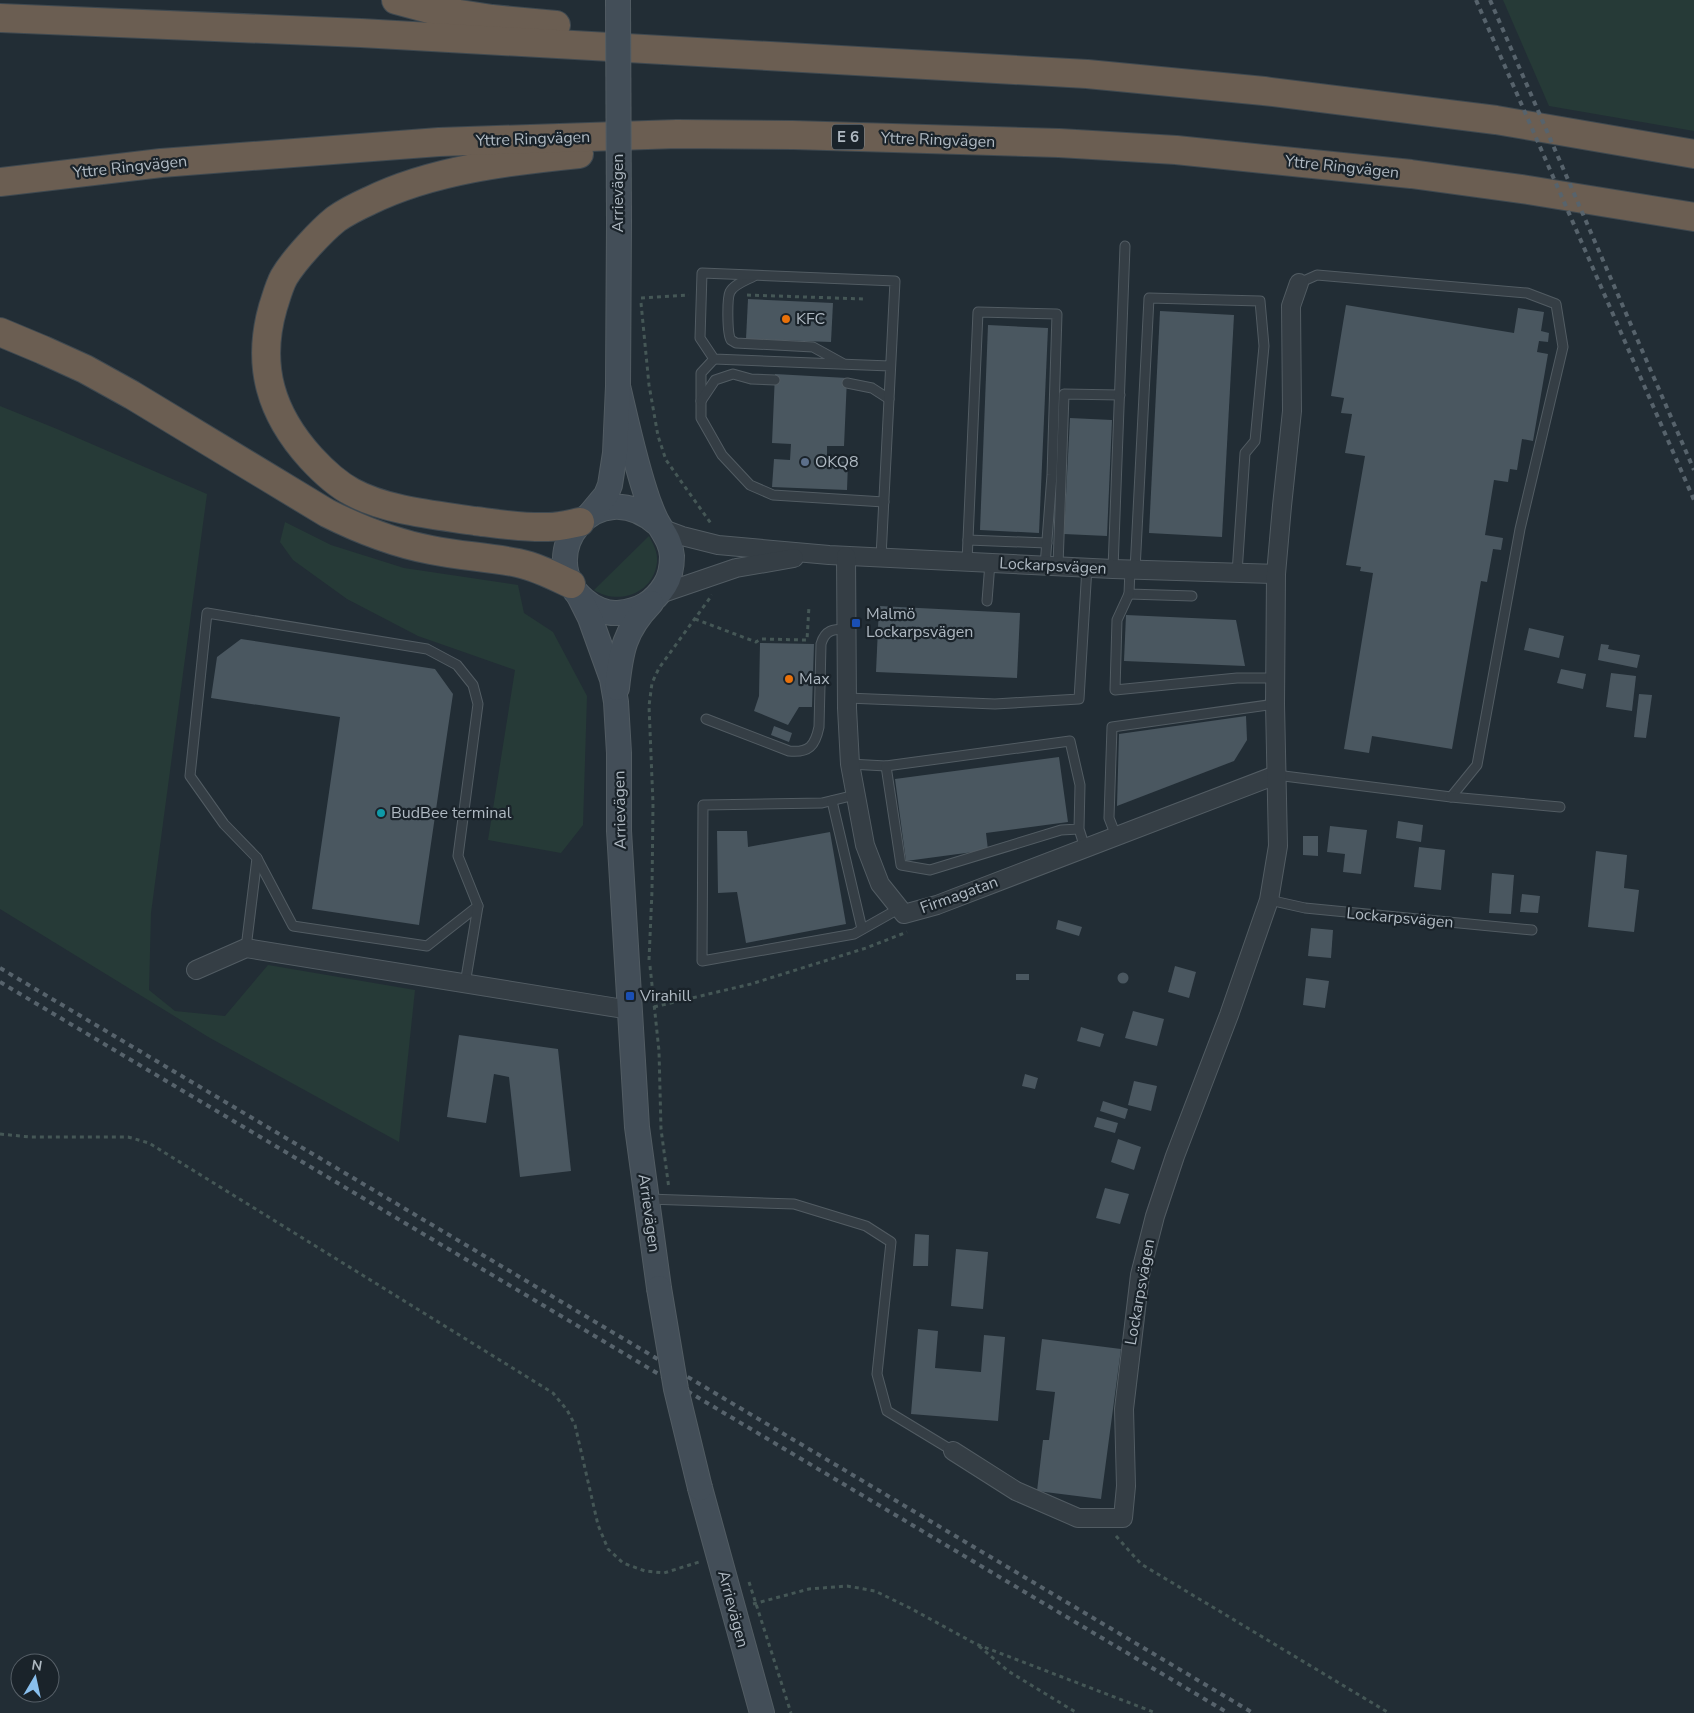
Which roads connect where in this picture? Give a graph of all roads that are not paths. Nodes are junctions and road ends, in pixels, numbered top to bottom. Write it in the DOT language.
graph roads {
  1 [pos="396,0"];
  2 [pos="618,0"];
  3 [pos="0,18"];
  4 [pos="1088,74"];
  5 [pos="1059,143"];
  6 [pos="1694,154"];
  7 [pos="0,182"];
  8 [pos="1694,217"];
  9 [pos="1125,246"];
  10 [pos="757,275"];
  11 [pos="1299,284"];
  12 [pos="0,332"];
  13 [pos="714,359"];
  14 [pos="844,364"];
  15 [pos="890,366"];
  16 [pos="775,380"];
  17 [pos="847,383"];
  18 [pos="618,386"];
  19 [pos="1120,395"];
  20 [pos="889,399"];
  21 [pos="701,401"];
  22 [pos="884,502"];
  23 [pos="586,518"];
  24 [pos="661,527"];
  25 [pos="968,540"];
  26 [pos="1047,543"];
  27 [pos="837,556"];
  28 [pos="881,557"];
  29 [pos="967,562"];
  30 [pos="990,563"];
  31 [pos="1052,566"];
  32 [pos="1087,567"];
  33 [pos="1126,569"];
  34 [pos="1237,573"];
  35 [pos="1276,574"];
  36 [pos="575,590"];
  37 [pos="1129,594"];
  38 [pos="1192,596"];
  39 [pos="656,597"];
  40 [pos="988,601"];
  41 [pos="846,629"];
  42 [pos="1276,678"];
  43 [pos="847,698"];
  44 [pos="616,702"];
  45 [pos="1276,704"];
  46 [pos="706,719"];
  47 [pos="850,764"];
  48 [pos="886,766"];
  49 [pos="1276,775"];
  50 [pos="855,796"];
  51 [pos="1451,797"];
  52 [pos="832,801"];
  53 [pos="1560,807"];
  54 [pos="1079,829"];
  55 [pos="1116,836"];
  56 [pos="1085,848"];
  57 [pos="257,858"];
  58 [pos="1269,900"];
  59 [pos="478,906"];
  60 [pos="900,908"];
  61 [pos="862,929"];
  62 [pos="1532,930"];
  63 [pos="246,948"];
  64 [pos="196,970"];
  65 [pos="465,984"];
  66 [pos="630,1010"];
  67 [pos="659,1199"];
  68 [pos="953,1451"];
  69 [pos="762,1713"];
  1 -- 4 [label="highway"];
  2 -- 18 [label="main road, Arrievägen, bridge"];
  3 -- 4 [label="highway"];
  4 -- 6 [label="highway"];
  5 -- 7 [label="highway, Yttre Ringvägen / E 6"];
  5 -- 8 [label="highway, Yttre Ringvägen / E 6"];
  5 -- 23 [label="highway"];
  9 -- 19 [label="lane"];
  10 -- 13 [label="lane"];
  10 -- 14 [label="lane"];
  10 -- 15 [label="lane"];
  11 -- 35 [label="street, Lockarpsvägen"];
  11 -- 51 [label="lane"];
  12 -- 36 [label="highway"];
  13 -- 14 [label="lane"];
  13 -- 21 [label="lane"];
  14 -- 15 [label="lane"];
  15 -- 20 [label="lane"];
  16 -- 21 [label="lane"];
  17 -- 20 [label="lane"];
  18 -- 23 [label="main road, Arrievägen"];
  18 -- 24 [label="main road, Arrievägen"];
  19 -- 31 [label="lane"];
  19 -- 33 [label="lane"];
  20 -- 22 [label="lane"];
  21 -- 22 [label="lane"];
  22 -- 28 [label="lane"];
  23 -- 24 [label="main road"];
  23 -- 36 [label="main road"];
  24 -- 27 [label="street, Lockarpsvägen"];
  24 -- 39 [label="main road"];
  25 -- 26 [label="lane"];
  25 -- 26 [label="lane"];
  25 -- 29 [label="lane"];
  26 -- 31 [label="lane"];
  27 -- 28 [label="street, Lockarpsvägen"];
  27 -- 39 [label="street, Lockarpsvägen"];
  27 -- 41 [label="street, Firmagatan"];
  28 -- 29 [label="street, Lockarpsvägen"];
  29 -- 30 [label="street, Lockarpsvägen"];
  30 -- 31 [label="street, Lockarpsvägen"];
  30 -- 40 [label="lane"];
  31 -- 32 [label="street, Lockarpsvägen"];
  32 -- 33 [label="street, Lockarpsvägen"];
  32 -- 43 [label="lane"];
  33 -- 34 [label="street, Lockarpsvägen"];
  33 -- 34 [label="lane"];
  33 -- 37 [label="lane"];
  34 -- 35 [label="street, Lockarpsvägen"];
  35 -- 42 [label="street, Lockarpsvägen"];
  36 -- 39 [label="main road"];
  36 -- 44 [label="main road, Arrievägen"];
  37 -- 38 [label="lane"];
  37 -- 42 [label="lane"];
  39 -- 44 [label="main road, Arrievägen"];
  41 -- 43 [label="street, Firmagatan"];
  41 -- 46 [label="lane"];
  42 -- 45 [label="street, Lockarpsvägen"];
  43 -- 47 [label="street, Firmagatan"];
  44 -- 66 [label="main road, Arrievägen"];
  45 -- 49 [label="street, Lockarpsvägen"];
  45 -- 55 [label="lane"];
  47 -- 48 [label="lane"];
  47 -- 50 [label="street, Firmagatan"];
  48 -- 54 [label="lane"];
  48 -- 54 [label="lane"];
  49 -- 51 [label="lane"];
  49 -- 55 [label="street, Firmagatan"];
  49 -- 58 [label="street, Lockarpsvägen"];
  50 -- 52 [label="lane"];
  50 -- 60 [label="street, Firmagatan"];
  51 -- 53 [label="lane"];
  52 -- 61 [label="lane"];
  52 -- 61 [label="lane"];
  54 -- 56 [label="lane"];
  55 -- 56 [label="street, Firmagatan"];
  56 -- 60 [label="street, Firmagatan"];
  57 -- 59 [label="lane"];
  57 -- 59 [label="lane"];
  57 -- 63 [label="lane"];
  58 -- 62 [label="lane, Lockarpsvägen"];
  58 -- 68 [label="street, Lockarpsvägen"];
  59 -- 65 [label="lane"];
  60 -- 61 [label="lane"];
  63 -- 64 [label="street"];
  63 -- 65 [label="street"];
  65 -- 66 [label="street"];
  66 -- 67 [label="main road, Arrievägen"];
  67 -- 68 [label="lane"];
  67 -- 69 [label="main road, Arrievägen, bridge"];
}
